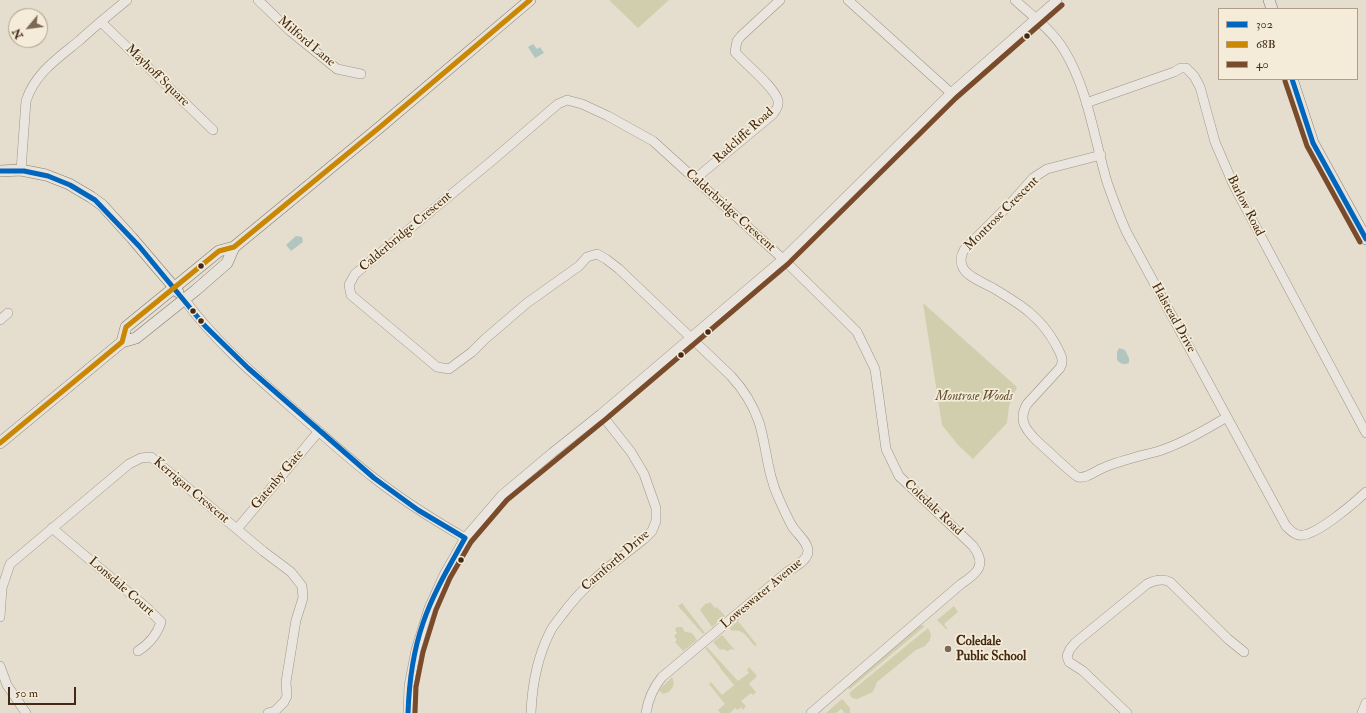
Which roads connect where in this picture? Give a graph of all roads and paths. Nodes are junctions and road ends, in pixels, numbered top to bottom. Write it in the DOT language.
graph roads {
  1 [pos="127,0"];
  2 [pos="258,0"];
  3 [pos="530,0"];
  4 [pos="780,0"];
  5 [pos="848,0"];
  6 [pos="1015,0"];
  7 [pos="1057,0"];
  8 [pos="1035,19"];
  9 [pos="101,22"];
  10 [pos="361,74"];
  11 [pos="1292,80"];
  12 [pos="951,93"];
  13 [pos="1086,103"];
  14 [pos="213,130"];
  15 [pos="1101,155"];
  16 [pos="21,170"];
  17 [pos="0,171"];
  18 [pos="695,179"];
  19 [pos="1366,239"];
  20 [pos="234,247"];
  21 [pos="783,259"];
  22 [pos="174,287"];
  23 [pos="184,299"];
  24 [pos="8,313"];
  25 [pos="0,320"];
  26 [pos="690,338"];
  27 [pos="122,342"];
  28 [pos="601,414"];
  29 [pos="1227,417"];
  30 [pos="319,431"];
  31 [pos="1366,433"];
  32 [pos="0,443"];
  33 [pos="1366,492"];
  34 [pos="52,528"];
  35 [pos="237,530"];
  36 [pos="465,538"];
  37 [pos="0,607"];
  38 [pos="0,617"];
  39 [pos="138,651"];
  40 [pos="1244,652"];
  41 [pos="0,666"];
  42 [pos="1366,703"];
  43 [pos="26,713"];
  44 [pos="268,713"];
  45 [pos="408,713"];
  46 [pos="531,713"];
  47 [pos="646,713"];
  48 [pos="811,713"];
  49 [pos="1127,713"];
  50 [pos="1362,713"];
  1 -- 9 [label="street"];
  2 -- 10 [label="street, Milford Lane"];
  3 -- 20 [label="main road"];
  4 -- 18 [label="street, Radcliffe Road"];
  5 -- 12 [label="street"];
  6 -- 8 [label="street, Halstead Drive"];
  7 -- 8 [label="street"];
  8 -- 12 [label="street"];
  8 -- 13 [label="street, Halstead Drive"];
  9 -- 14 [label="street, Mayhoff Square"];
  9 -- 16 [label="street"];
  11 -- 19 [label="main road"];
  12 -- 21 [label="street"];
  13 -- 15 [label="street, Halstead Drive"];
  13 -- 31 [label="street, Barlow Road"];
  15 -- 29 [label="street, Halstead Drive"];
  15 -- 29 [label="street, Montrose Crescent"];
  16 -- 17 [label="main road"];
  16 -- 22 [label="main road"];
  18 -- 21 [label="street, Calderbridge Crescent"];
  18 -- 26 [label="street, Calderbridge Crescent"];
  20 -- 22 [label="main road"];
  20 -- 23 [label="main road"];
  21 -- 26 [label="street"];
  21 -- 48 [label="street, Coledale Road"];
  22 -- 23 [label="main road"];
  22 -- 27 [label="main road"];
  23 -- 27 [label="main road"];
  23 -- 30 [label="street"];
  24 -- 25 [label="street"];
  26 -- 28 [label="street"];
  26 -- 47 [label="street, Loweswater Avenue"];
  27 -- 32 [label="main road"];
  28 -- 36 [label="street"];
  28 -- 46 [label="street, Carnforth Drive"];
  29 -- 33 [label="street, Halstead Drive"];
  30 -- 35 [label="street, Gatenby Gate"];
  30 -- 36 [label="street"];
  34 -- 35 [label="street, Kerrigan Crescent"];
  34 -- 37 [label="street, Kerrigan Crescent"];
  34 -- 39 [label="street, Lonsdale Court"];
  35 -- 44 [label="street, Kerrigan Crescent"];
  36 -- 45 [label="street"];
  37 -- 38 [label="street, Kerrigan Crescent"];
  40 -- 49 [label="street"];
  41 -- 43 [label="street"];
  42 -- 50 [label="street"];
}
